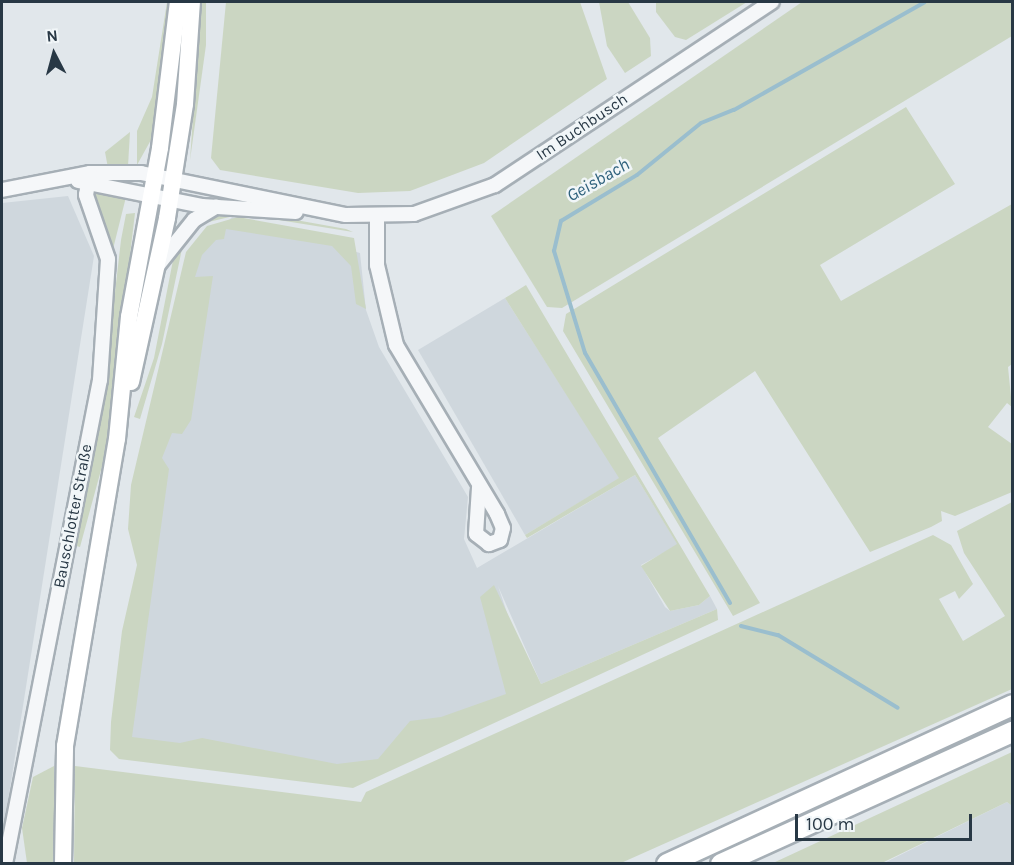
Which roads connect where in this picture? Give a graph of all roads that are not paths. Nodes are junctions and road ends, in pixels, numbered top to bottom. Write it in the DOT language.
graph roads {
  1 [pos="178,2"];
  2 [pos="192,2"];
  3 [pos="772,2"];
  4 [pos="154,175"];
  5 [pos="88,177"];
  6 [pos="173,179"];
  7 [pos="2,190"];
  8 [pos="150,193"];
  9 [pos="170,196"];
  10 [pos="216,207"];
  11 [pos="312,209"];
  12 [pos="377,217"];
  13 [pos="158,265"];
  14 [pos="117,439"];
  15 [pos="479,487"];
  16 [pos="1012,705"];
  17 [pos="1012,732"];
  18 [pos="6,858"];
  19 [pos="16,864"];
  20 [pos="63,864"];
  21 [pos="667,864"];
  22 [pos="721,864"];
  1 -- 4 [label="main road"];
  2 -- 6 [label="main road"];
  3 -- 12 [label="street, Im Buchbusch"];
  4 -- 5 [label="street"];
  4 -- 6 [label="street, Im Buchbusch"];
  4 -- 8 [label="main road"];
  5 -- 7 [label="street"];
  5 -- 8 [label="street"];
  5 -- 18 [label="street, Bauschlotter Straße"];
  6 -- 9 [label="main road"];
  6 -- 11 [label="street, Im Buchbusch"];
  8 -- 9 [label="street, Im Buchbusch"];
  8 -- 14 [label="main road"];
  9 -- 10 [label="street, Im Buchbusch"];
  9 -- 13 [label="main road"];
  10 -- 11 [label="street, Im Buchbusch"];
  10 -- 13 [label="street"];
  11 -- 12 [label="street, Im Buchbusch"];
  12 -- 15 [label="street"];
  13 -- 14 [label="main road"];
  14 -- 20 [label="main road"];
  16 -- 21 [label="highway"];
  17 -- 22 [label="highway"];
  18 -- 19 [label="street, Bauschlotter Straße"];
}
